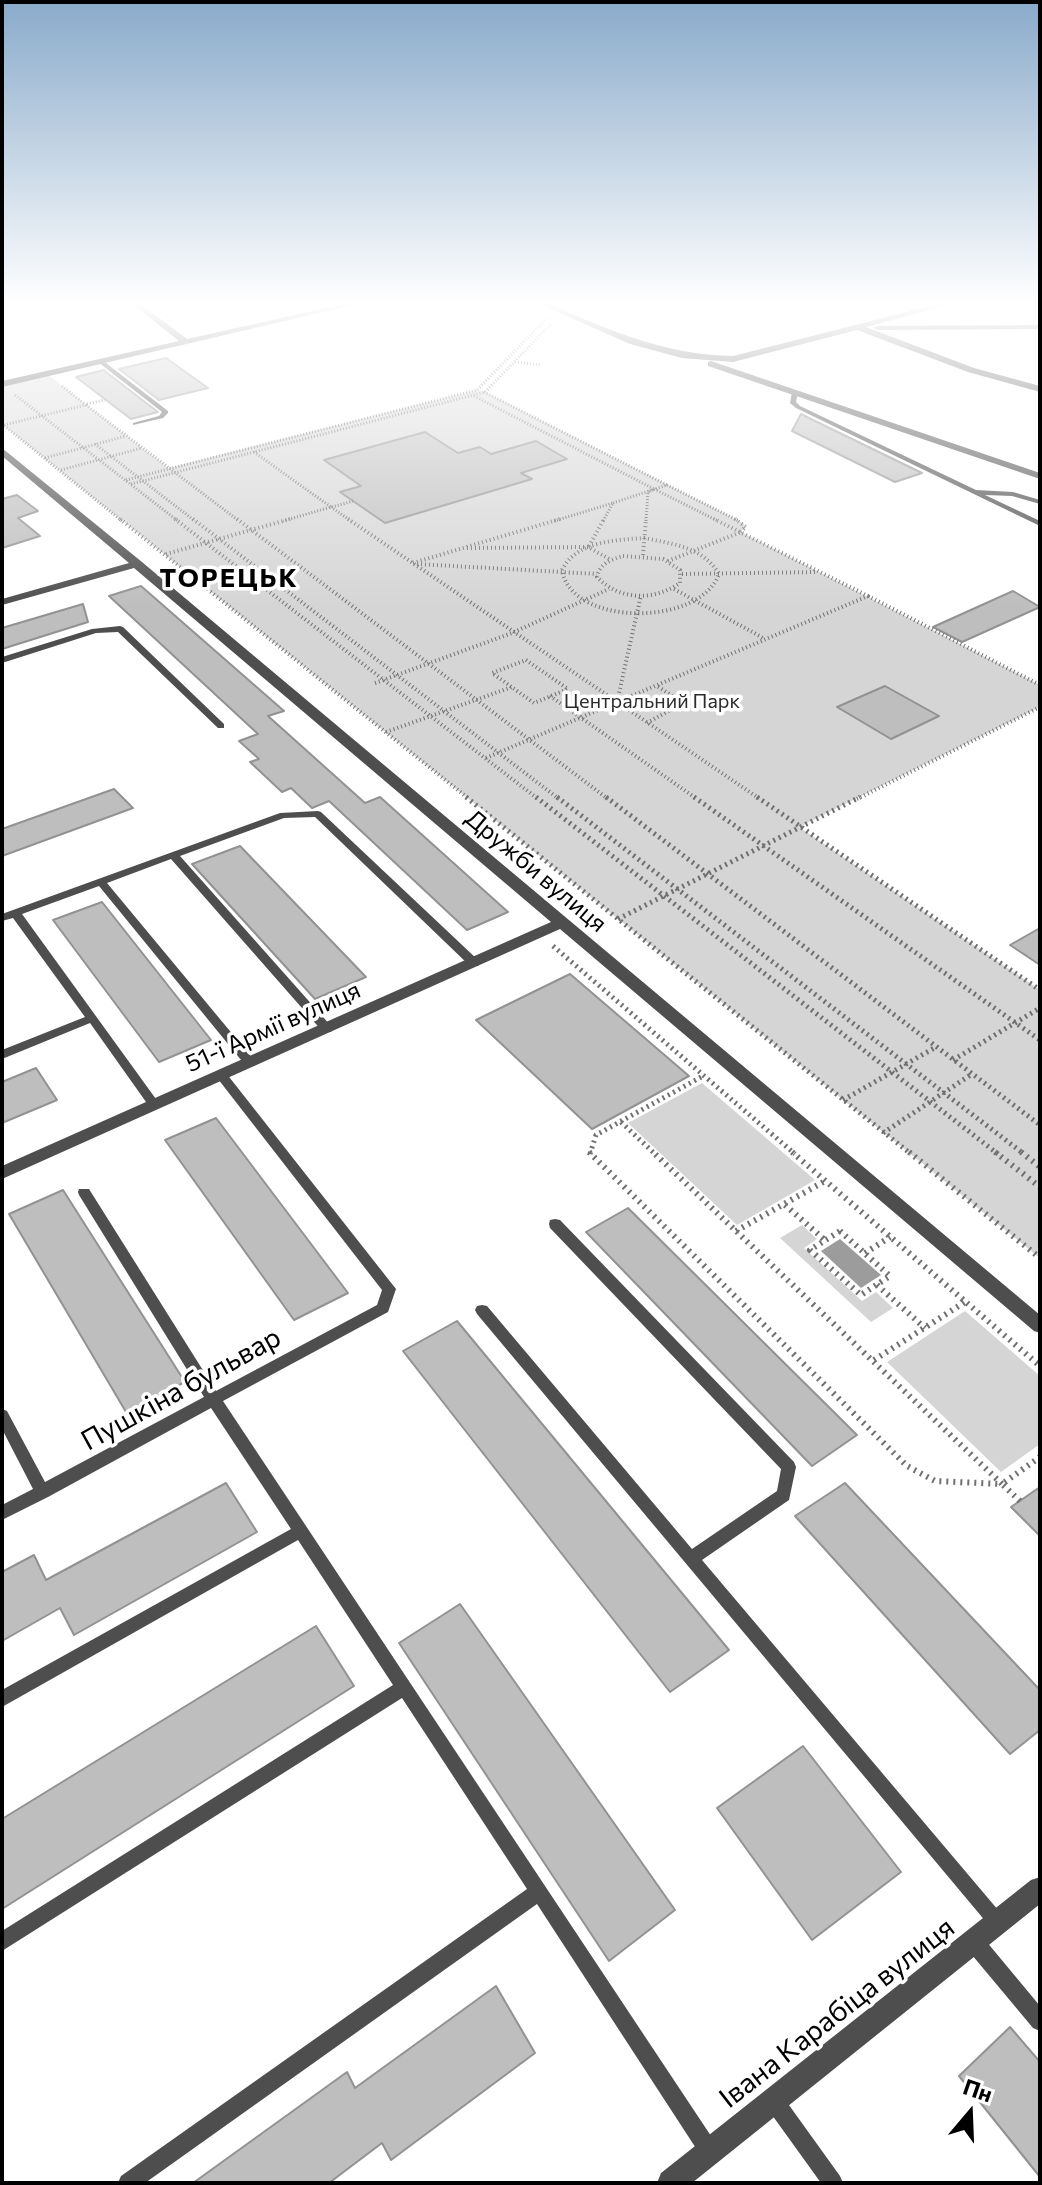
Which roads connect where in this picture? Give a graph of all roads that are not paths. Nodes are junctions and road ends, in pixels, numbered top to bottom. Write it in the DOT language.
graph roads {
  1 [pos="156,404"];
  2 [pos="794,404"];
  3 [pos="830,404"];
  4 [pos="135,424"];
  5 [pos="2,451"];
  6 [pos="1040,476"];
  7 [pos="972,492"];
  8 [pos="1040,502"];
  9 [pos="1040,524"];
  10 [pos="138,564"];
  11 [pos="2,602"];
  12 [pos="2,660"];
  13 [pos="221,726"];
  14 [pos="173,855"];
  15 [pos="101,882"];
  16 [pos="15,913"];
  17 [pos="2,918"];
  18 [pos="563,922"];
  19 [pos="474,963"];
  20 [pos="92,1018"];
  21 [pos="327,1029"];
  22 [pos="2,1055"];
  23 [pos="250,1063"];
  24 [pos="222,1076"];
  25 [pos="155,1106"];
  26 [pos="2,1173"];
  27 [pos="84,1192"];
  28 [pos="555,1224"];
  29 [pos="482,1310"];
  30 [pos="1040,1326"];
  31 [pos="214,1400"];
  32 [pos="2,1415"];
  33 [pos="43,1492"];
  34 [pos="2,1513"];
  35 [pos="301,1531"];
  36 [pos="690,1559"];
  37 [pos="404,1687"];
  38 [pos="2,1699"];
  39 [pos="1040,1889"];
  40 [pos="539,1891"];
  41 [pos="998,1923"];
  42 [pos="2,1942"];
  43 [pos="974,1942"];
  44 [pos="1040,2021"];
  45 [pos="774,2101"];
  46 [pos="710,2152"];
  47 [pos="128,2183"];
  48 [pos="671,2183"];
  49 [pos="833,2183"];
  1 -- 4 [label="lane"];
  2 -- 7 [label="lane"];
  3 -- 6 [label="street"];
  5 -- 10 [label="street, Дружби вулиця"];
  7 -- 8 [label="lane"];
  7 -- 9 [label="lane"];
  10 -- 11 [label="street"];
  10 -- 18 [label="street, Дружби вулиця"];
  12 -- 13 [label="lane"];
  14 -- 15 [label="lane"];
  14 -- 19 [label="lane"];
  14 -- 21 [label="lane"];
  15 -- 16 [label="lane"];
  15 -- 23 [label="lane"];
  16 -- 17 [label="lane"];
  16 -- 20 [label="lane"];
  18 -- 19 [label="street, 51-ї Армії вулиця"];
  18 -- 30 [label="street, Дружби вулиця"];
  19 -- 21 [label="street, 51-ї Армії вулиця"];
  20 -- 22 [label="lane"];
  20 -- 25 [label="lane"];
  21 -- 23 [label="street, 51-ї Армії вулиця"];
  23 -- 24 [label="street, 51-ї Армії вулиця"];
  24 -- 25 [label="street, 51-ї Армії вулиця"];
  24 -- 31 [label="lane, Пушкіна бульвар"];
  25 -- 26 [label="street, 51-ї Армії вулиця"];
  27 -- 31 [label="lane"];
  28 -- 36 [label="lane"];
  29 -- 36 [label="lane"];
  31 -- 33 [label="lane, Пушкіна бульвар"];
  31 -- 35 [label="lane"];
  32 -- 33 [label="lane"];
  33 -- 34 [label="lane, Пушкіна бульвар"];
  35 -- 37 [label="lane"];
  35 -- 38 [label="lane"];
  36 -- 41 [label="lane"];
  37 -- 40 [label="lane"];
  37 -- 42 [label="lane"];
  39 -- 41 [label="street, Івана Карабіца вулиця"];
  40 -- 46 [label="lane"];
  40 -- 47 [label="lane"];
  41 -- 43 [label="street, Івана Карабіца вулиця"];
  43 -- 44 [label="lane"];
  43 -- 45 [label="street, Івана Карабіца вулиця"];
  45 -- 46 [label="street, Івана Карабіца вулиця"];
  45 -- 49 [label="lane"];
  46 -- 48 [label="street, Івана Карабіца вулиця"];
}
